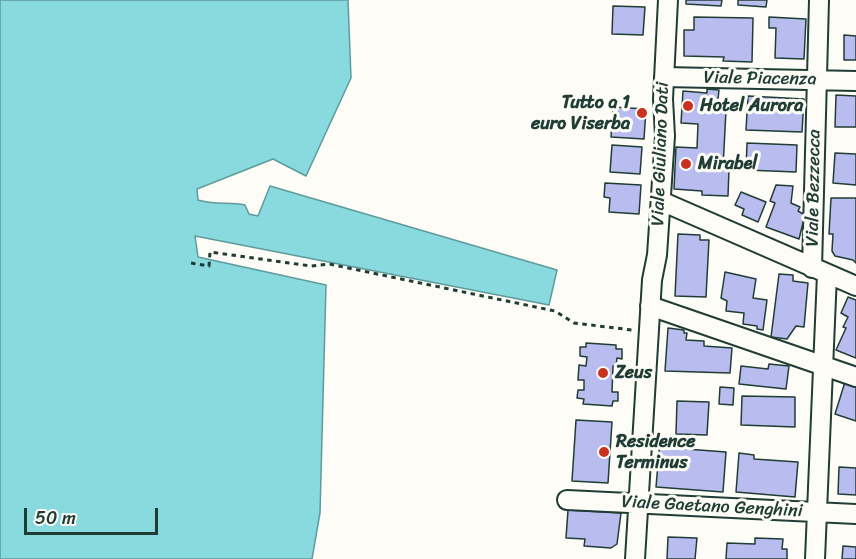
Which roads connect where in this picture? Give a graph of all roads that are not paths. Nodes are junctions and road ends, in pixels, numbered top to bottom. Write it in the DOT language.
graph roads {
  1 [pos="668,0"];
  2 [pos="819,0"];
  3 [pos="664,78"];
  4 [pos="817,80"];
  5 [pos="856,81"];
  6 [pos="661,201"];
  7 [pos="819,271"];
  8 [pos="856,286"];
  9 [pos="650,306"];
  10 [pos="823,365"];
  11 [pos="856,377"];
  12 [pos="567,500"];
  13 [pos="639,504"];
  14 [pos="817,512"];
  15 [pos="856,514"];
  16 [pos="635,559"];
  17 [pos="815,559"];
  1 -- 3 [label="street, Viale Giuliano Dati"];
  2 -- 4 [label="street, Viale Bezzecca"];
  3 -- 4 [label="street, Viale Piacenza"];
  3 -- 6 [label="street, Viale Giuliano Dati"];
  4 -- 5 [label="street, Viale Piacenza"];
  4 -- 7 [label="street, Viale Bezzecca"];
  6 -- 7 [label="street"];
  6 -- 9 [label="street, Viale Giuliano Dati"];
  7 -- 8 [label="street"];
  7 -- 10 [label="street, Viale Bezzecca"];
  9 -- 10 [label="street"];
  9 -- 13 [label="street, Viale Giuliano Dati"];
  10 -- 11 [label="street"];
  10 -- 14 [label="street, Viale Bezzecca"];
  12 -- 13 [label="street, Viale Gaetano Genghini"];
  13 -- 14 [label="street, Viale Gaetano Genghini"];
  13 -- 16 [label="street, Viale Giuliano Dati"];
  14 -- 15 [label="street, Viale Gaetano Genghini"];
  14 -- 17 [label="street, Viale Bezzecca"];
}
